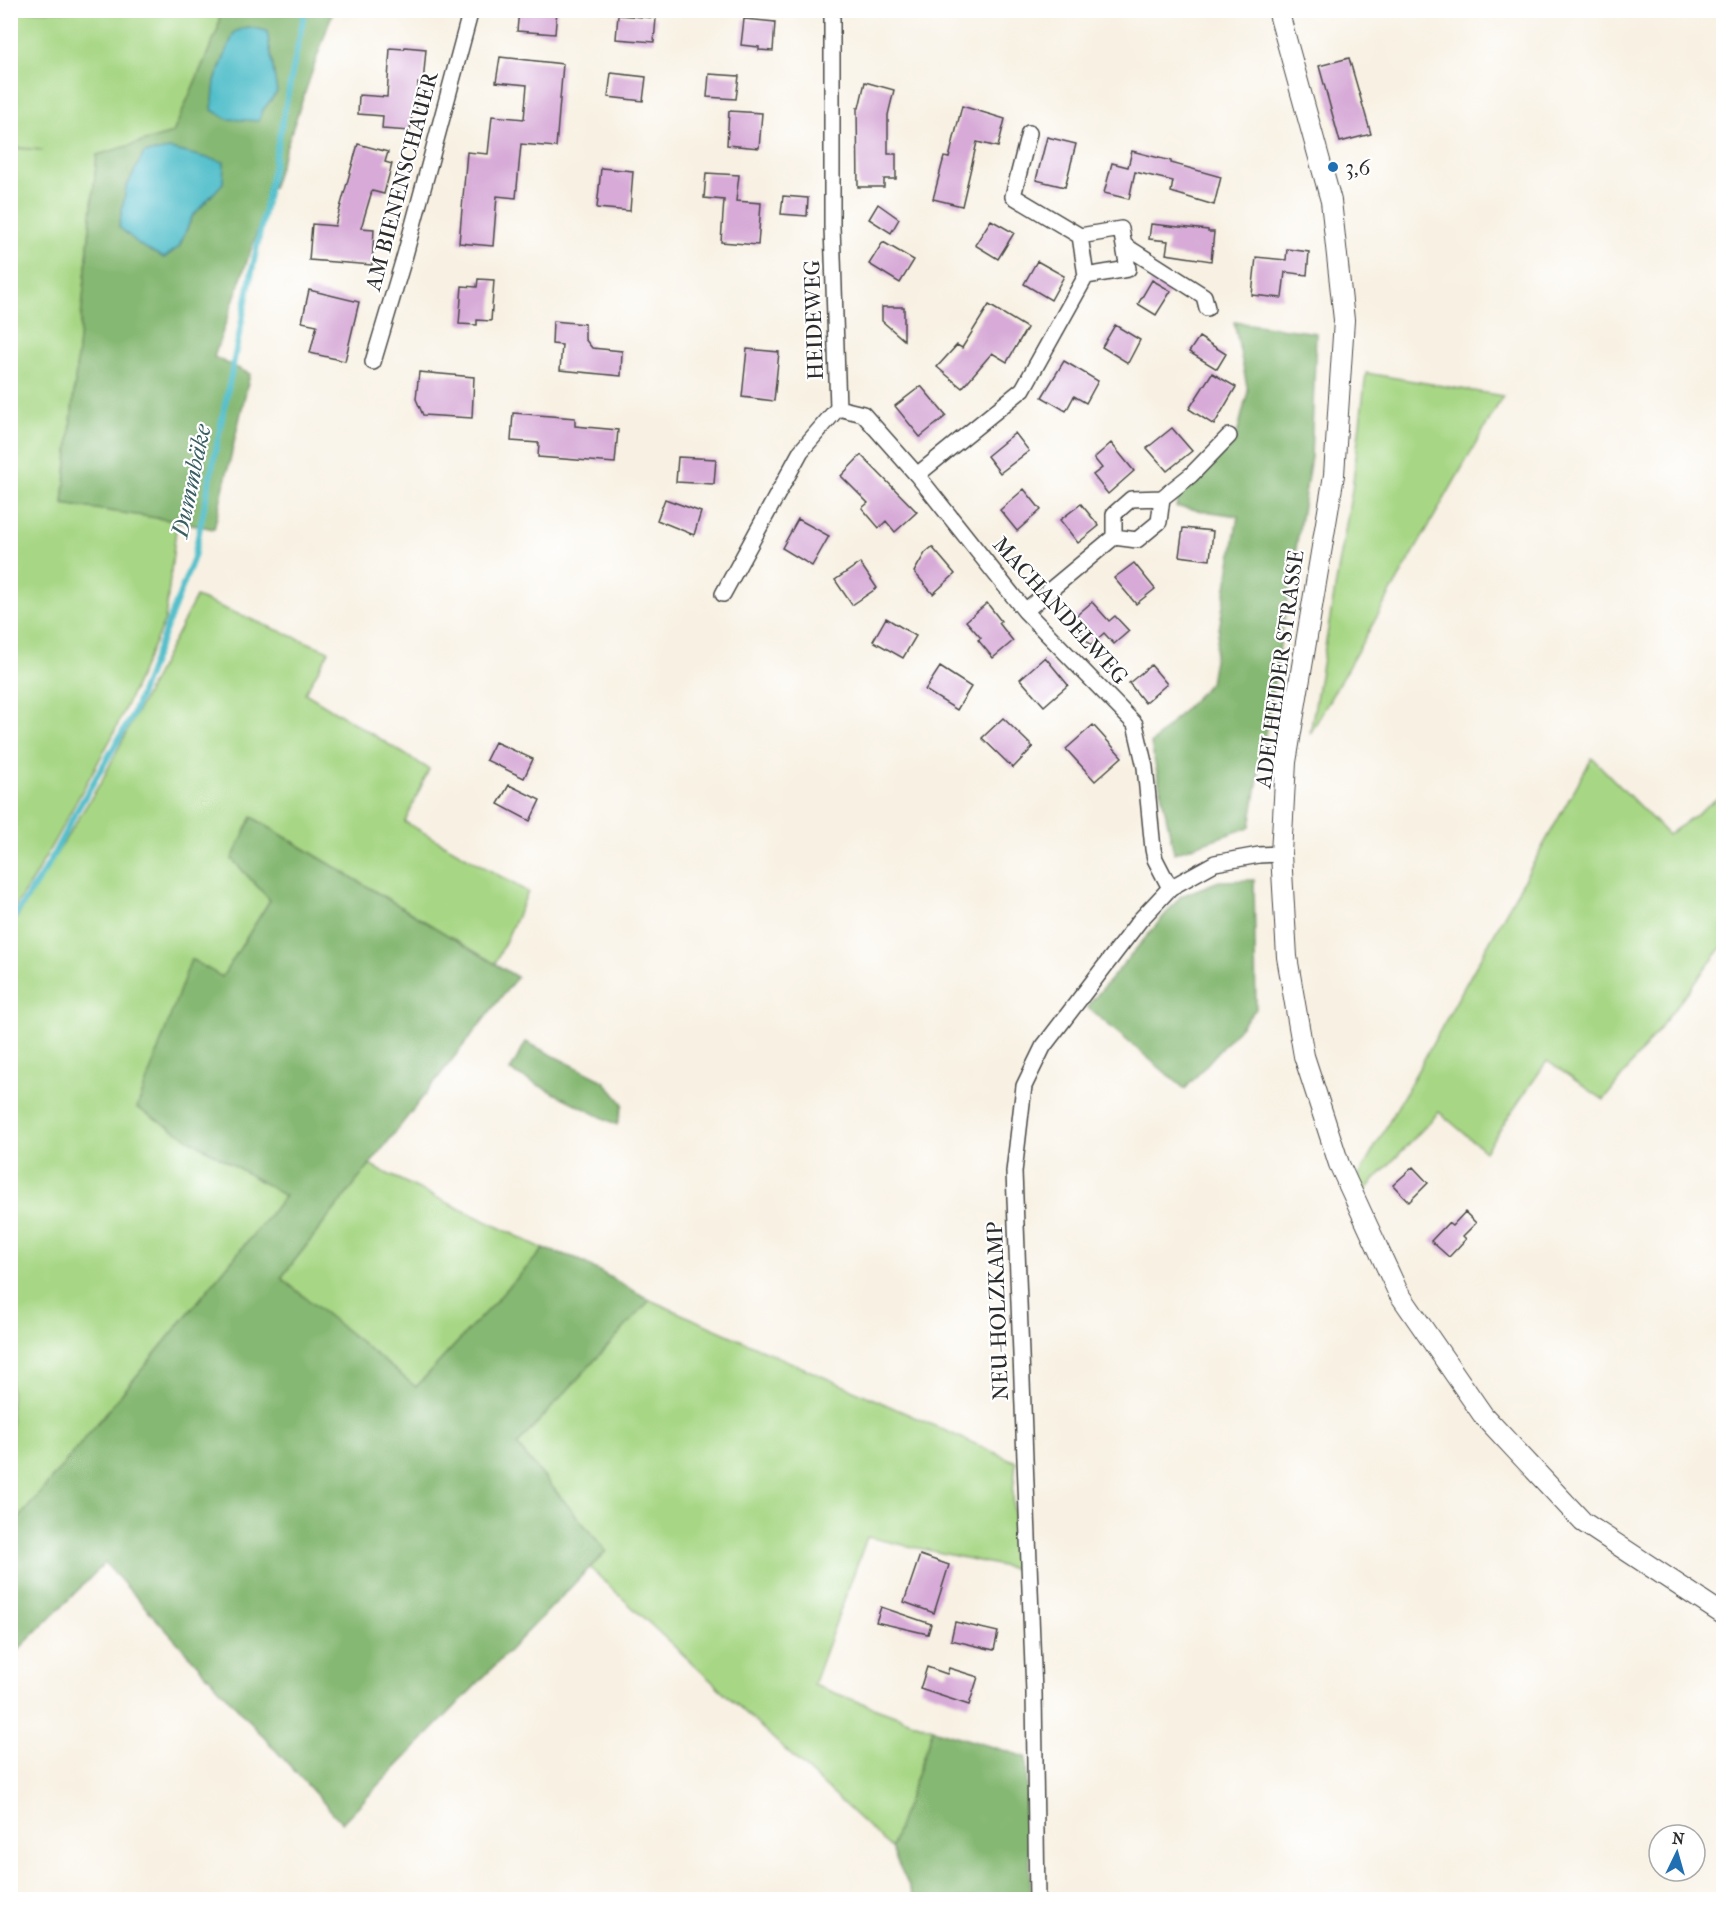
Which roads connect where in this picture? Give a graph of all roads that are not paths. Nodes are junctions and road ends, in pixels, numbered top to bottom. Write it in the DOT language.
graph roads {
  1 [pos="471,10"];
  2 [pos="832,10"];
  3 [pos="1278,10"];
  4 [pos="1029,133"];
  5 [pos="1080,236"];
  6 [pos="1124,245"];
  7 [pos="1086,276"];
  8 [pos="1207,308"];
  9 [pos="373,362"];
  10 [pos="838,408"];
  11 [pos="1229,436"];
  12 [pos="917,475"];
  13 [pos="1162,498"];
  14 [pos="1114,537"];
  15 [pos="723,594"];
  16 [pos="1025,611"];
  17 [pos="1281,854"];
  18 [pos="1170,888"];
  19 [pos="1724,1615"];
  20 [pos="1037,1899"];
  1 -- 9 [label="street, AM BIENENSCHAUER"];
  2 -- 10 [label="street, HEIDEWEG"];
  3 -- 17 [label="street, ADELHEIDER STRASSE"];
  4 -- 5 [label="street"];
  5 -- 6 [label="street"];
  5 -- 7 [label="street"];
  6 -- 7 [label="street"];
  6 -- 8 [label="street"];
  7 -- 12 [label="street"];
  10 -- 12 [label="street, MACHANDELWEG"];
  10 -- 15 [label="street, HEIDEWEG"];
  11 -- 13 [label="street"];
  12 -- 16 [label="street, MACHANDELWEG"];
  13 -- 14 [label="street"];
  13 -- 14 [label="street"];
  14 -- 16 [label="street"];
  16 -- 18 [label="street, MACHANDELWEG"];
  17 -- 18 [label="street, NEU-HOLZKAMP"];
  17 -- 19 [label="street, ADELHEIDER STRASSE"];
  18 -- 20 [label="street, NEU-HOLZKAMP"];
}
